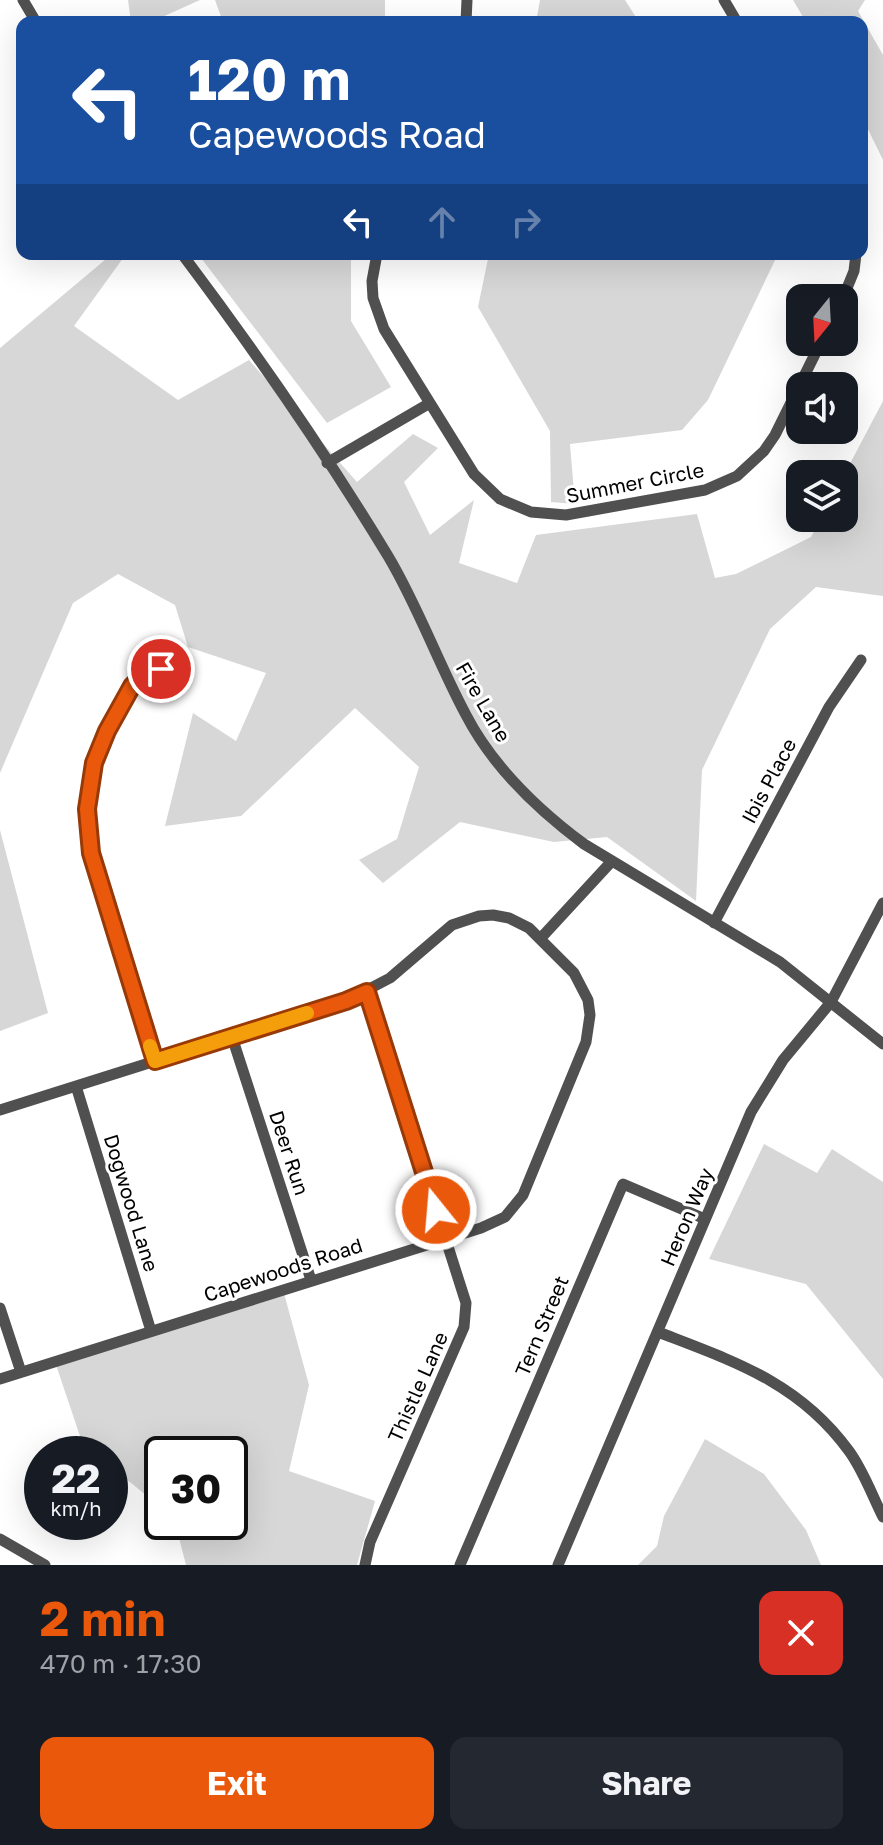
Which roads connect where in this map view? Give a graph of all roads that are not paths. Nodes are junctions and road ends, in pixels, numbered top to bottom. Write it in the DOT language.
graph roads {
  1 [pos="186,260"];
  2 [pos="376,260"];
  3 [pos="855,260"];
  4 [pos="849,284"];
  5 [pos="814,356"];
  6 [pos="430,403"];
  7 [pos="327,463"];
  8 [pos="861,660"];
  9 [pos="161,669"];
  10 [pos="612,861"];
  11 [pos="883,903"];
  12 [pos="714,923"];
  13 [pos="540,939"];
  14 [pos="367,992"];
  15 [pos="831,1002"];
  16 [pos="232,1037"];
  17 [pos="883,1044"];
  18 [pos="155,1061"];
  19 [pos="76,1086"];
  20 [pos="0,1110"];
  21 [pos="705,1219"];
  22 [pos="444,1238"];
  23 [pos="311,1280"];
  24 [pos="0,1308"];
  25 [pos="151,1331"];
  26 [pos="658,1332"];
  27 [pos="21,1372"];
  28 [pos="0,1379"];
  29 [pos="883,1517"];
  30 [pos="0,1539"];
  31 [pos="45,1565"];
  32 [pos="365,1565"];
  33 [pos="460,1565"];
  34 [pos="558,1565"];
  1 -- 7 [label="street, Fire Lane"];
  2 -- 6 [label="street, Summer Circle"];
  3 -- 4 [label="street"];
  5 -- 6 [label="street, Summer Circle"];
  6 -- 7 [label="street"];
  7 -- 10 [label="street, Fire Lane"];
  8 -- 12 [label="street, Ibis Place"];
  9 -- 18 [label="street"];
  10 -- 12 [label="street, Fire Lane"];
  10 -- 13 [label="street"];
  11 -- 15 [label="street, Heron Way"];
  12 -- 15 [label="street, Fire Lane"];
  13 -- 14 [label="street, Capewoods Road"];
  13 -- 22 [label="street, Capewoods Road"];
  14 -- 16 [label="street, Capewoods Road"];
  14 -- 22 [label="street, Thistle Lane"];
  15 -- 17 [label="street, Fire Lane"];
  15 -- 21 [label="street, Heron Way"];
  16 -- 18 [label="street, Capewoods Road"];
  16 -- 23 [label="street, Deer Run"];
  18 -- 19 [label="street, Capewoods Road"];
  19 -- 20 [label="street, Capewoods Road"];
  19 -- 25 [label="street, Dogwood Lane"];
  21 -- 26 [label="street, Heron Way"];
  21 -- 33 [label="street, Tern Street"];
  22 -- 23 [label="street, Capewoods Road"];
  22 -- 32 [label="street, Thistle Lane"];
  23 -- 25 [label="street, Capewoods Road"];
  24 -- 27 [label="street"];
  25 -- 27 [label="street, Capewoods Road"];
  26 -- 29 [label="street"];
  26 -- 34 [label="street, Heron Way"];
  27 -- 28 [label="street, Capewoods Road"];
  30 -- 31 [label="street"];
}
